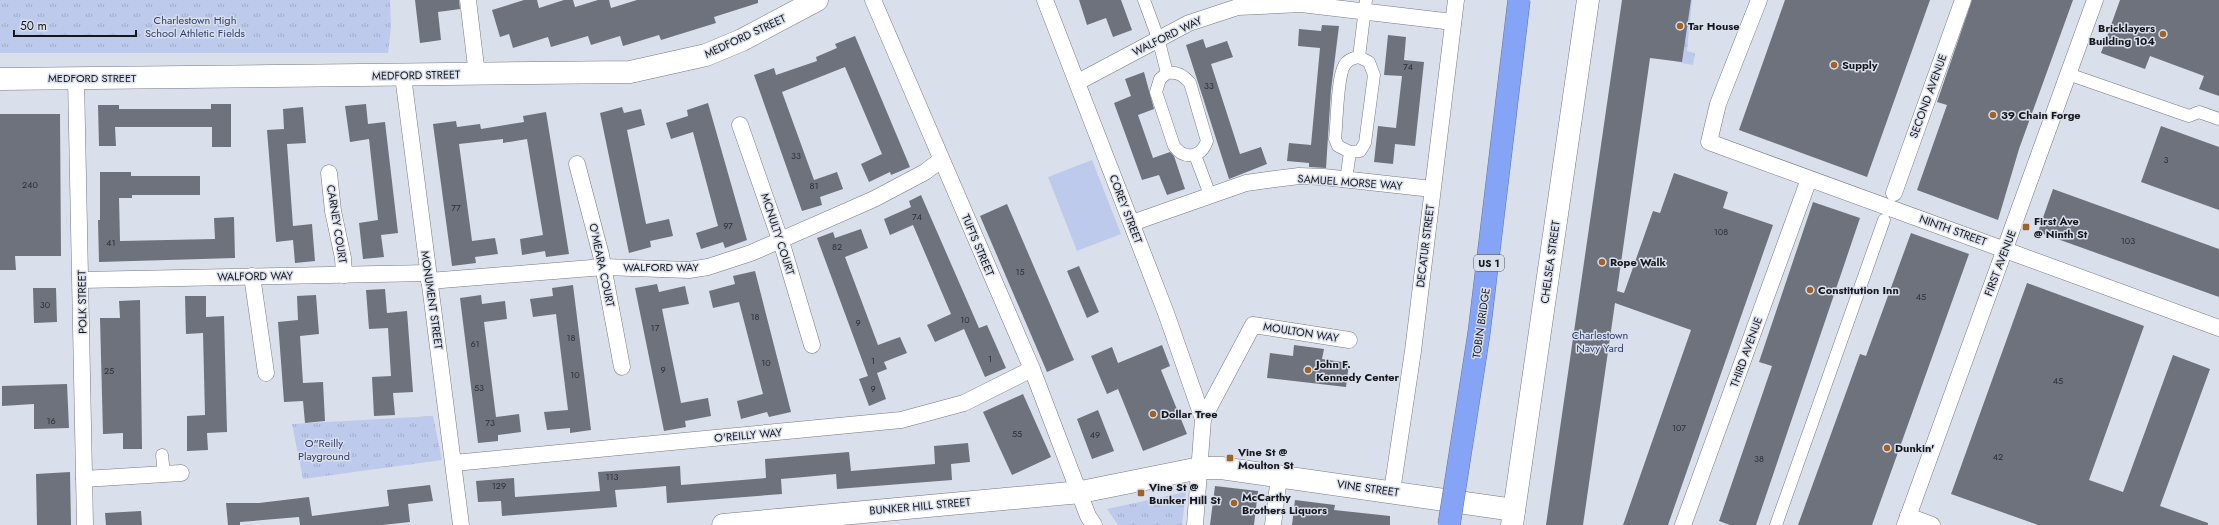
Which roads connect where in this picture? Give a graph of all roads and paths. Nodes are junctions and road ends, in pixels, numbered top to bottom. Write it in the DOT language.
graph roads {
  1 [pos="468,0"];
  2 [pos="873,0"];
  3 [pos="1045,0"];
  4 [pos="1144,0"];
  5 [pos="1456,0"];
  6 [pos="1519,0"];
  7 [pos="1588,0"];
  8 [pos="1759,0"];
  9 [pos="1963,0"];
  10 [pos="2095,0"];
  11 [pos="811,1"];
  12 [pos="1364,11"];
  13 [pos="1453,22"];
  14 [pos="1158,38"];
  15 [pos="1359,57"];
  16 [pos="1167,73"];
  17 [pos="2068,74"];
  18 [pos="477,75"];
  19 [pos="403,76"];
  20 [pos="76,78"];
  21 [pos="0,79"];
  22 [pos="1078,82"];
  23 [pos="2219,119"];
  24 [pos="740,125"];
  25 [pos="1350,152"];
  26 [pos="1195,155"];
  27 [pos="941,160"];
  28 [pos="577,164"];
  29 [pos="330,173"];
  30 [pos="1809,179"];
  31 [pos="1346,180"];
  32 [pos="1432,189"];
  33 [pos="1894,193"];
  34 [pos="1210,195"];
  35 [pos="1884,220"];
  36 [pos="1132,223"];
  37 [pos="780,240"];
  38 [pos="2004,250"];
  39 [pos="604,267"];
  40 [pos="344,275"];
  41 [pos="252,276"];
  42 [pos="428,277"];
  43 [pos="81,280"];
  44 [pos="2219,328"];
  45 [pos="1349,340"];
  46 [pos="812,344"];
  47 [pos="622,367"];
  48 [pos="1032,370"];
  49 [pos="266,373"];
  50 [pos="1203,420"];
  51 [pos="162,455"];
  52 [pos="454,463"];
  53 [pos="1200,468"];
  54 [pos="181,473"];
  55 [pos="164,474"];
  56 [pos="1279,477"];
  57 [pos="84,479"];
  58 [pos="1392,491"];
  59 [pos="1081,492"];
  60 [pos="1513,517"];
  61 [pos="1906,521"];
  62 [pos="85,525"];
  63 [pos="461,525"];
  64 [pos="723,525"];
  65 [pos="1094,525"];
  66 [pos="1195,525"];
  67 [pos="1273,525"];
  68 [pos="1449,525"];
  69 [pos="1683,525"];
  70 [pos="1776,525"];
  71 [pos="1932,525"];
  1 -- 18 [label="street"];
  2 -- 27 [label="street, TUFTS STREET"];
  3 -- 22 [label="street, COREY STREET"];
  4 -- 14 [label="street"];
  5 -- 13 [label="street, DECATUR STREET"];
  6 -- 68 [label="highway, TOBIN BRIDGE / US 1, bridge"];
  7 -- 60 [label="main road, CHELSEA STREET"];
  8 -- 30 [label="street, NINTH STREET"];
  9 -- 33 [label="street, SECOND AVENUE"];
  10 -- 17 [label="street, FIRST AVENUE"];
  11 -- 18 [label="main road, MEDFORD STREET"];
  12 -- 13 [label="street, WALFORD WAY"];
  12 -- 14 [label="street, WALFORD WAY"];
  12 -- 15 [label="street"];
  13 -- 32 [label="street, DECATUR STREET"];
  14 -- 16 [label="street"];
  14 -- 22 [label="street, WALFORD WAY"];
  15 -- 25 [label="street"];
  15 -- 25 [label="street"];
  16 -- 26 [label="street"];
  16 -- 26 [label="street"];
  17 -- 23 [label="street"];
  17 -- 38 [label="street, FIRST AVENUE"];
  18 -- 19 [label="main road, MEDFORD STREET"];
  19 -- 20 [label="main road, MEDFORD STREET"];
  19 -- 42 [label="street, MONUMENT STREET"];
  20 -- 21 [label="main road, MEDFORD STREET"];
  20 -- 43 [label="street, POLK STREET"];
  22 -- 36 [label="street, COREY STREET"];
  24 -- 37 [label="street, MCNULTY COURT"];
  25 -- 31 [label="street"];
  26 -- 34 [label="street"];
  27 -- 37 [label="street, WALFORD WAY"];
  27 -- 48 [label="street, TUFTS STREET"];
  28 -- 39 [label="street, O'MEARA COURT"];
  29 -- 40 [label="street, CARNEY COURT"];
  30 -- 38 [label="street, NINTH STREET"];
  30 -- 69 [label="street, THIRD AVENUE"];
  31 -- 32 [label="street, SAMUEL MORSE WAY"];
  31 -- 34 [label="street, SAMUEL MORSE WAY"];
  32 -- 58 [label="street, DECATUR STREET"];
  34 -- 36 [label="street, SAMUEL MORSE WAY"];
  35 -- 70 [label="street"];
  36 -- 50 [label="street, COREY STREET"];
  37 -- 39 [label="street, WALFORD WAY"];
  37 -- 46 [label="street, MCNULTY COURT"];
  38 -- 44 [label="street, NINTH STREET"];
  38 -- 61 [label="street, FIRST AVENUE"];
  39 -- 42 [label="street, WALFORD WAY"];
  39 -- 47 [label="street, O'MEARA COURT"];
  40 -- 41 [label="street, WALFORD WAY"];
  40 -- 42 [label="street, WALFORD WAY"];
  41 -- 43 [label="street, WALFORD WAY"];
  41 -- 49 [label="street"];
  42 -- 52 [label="street, MONUMENT STREET"];
  43 -- 57 [label="street, POLK STREET"];
  45 -- 50 [label="street, MOULTON WAY"];
  48 -- 52 [label="street, O'REILLY WAY"];
  48 -- 59 [label="street, TUFTS STREET"];
  50 -- 53 [label="street"];
  51 -- 55 [label="street"];
  52 -- 63 [label="street, MONUMENT STREET"];
  53 -- 56 [label="main road, VINE STREET"];
  53 -- 59 [label="main road, VINE STREET"];
  53 -- 66 [label="street"];
  54 -- 55 [label="street"];
  55 -- 57 [label="street"];
  56 -- 58 [label="main road, VINE STREET"];
  56 -- 67 [label="street"];
  57 -- 62 [label="street, POLK STREET"];
  58 -- 60 [label="main road, VINE STREET"];
  59 -- 64 [label="main road, BUNKER HILL STREET"];
  59 -- 65 [label="street"];
  61 -- 71 [label="street"];
}
